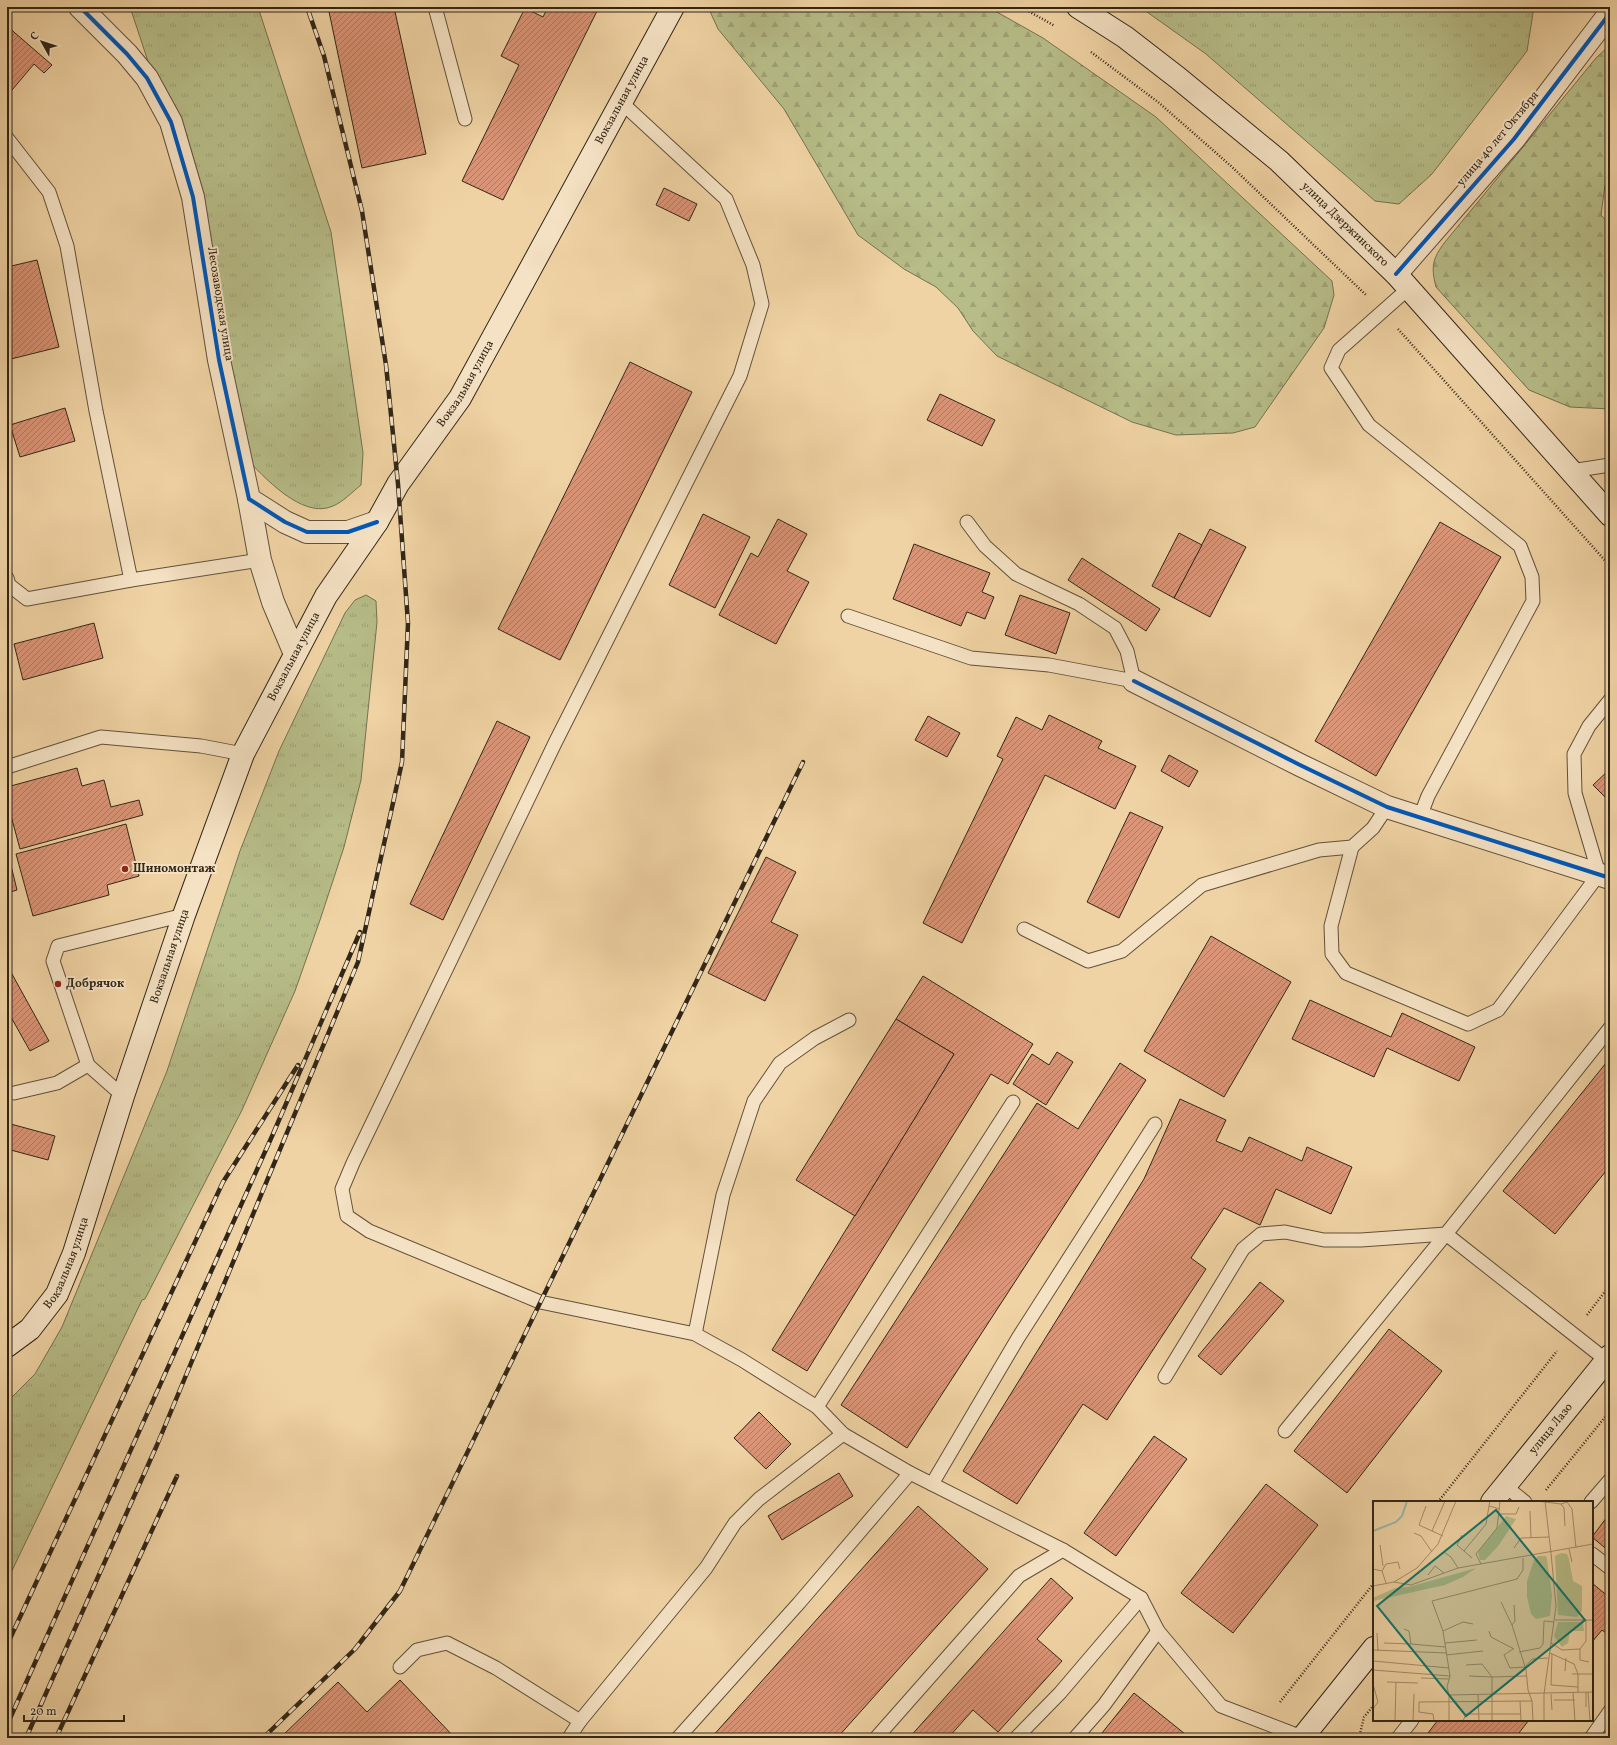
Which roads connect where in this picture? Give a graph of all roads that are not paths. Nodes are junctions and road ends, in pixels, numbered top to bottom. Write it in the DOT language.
graph roads {
  1 [pos="80,7"];
  2 [pos="436,7"];
  3 [pos="673,7"];
  4 [pos="1078,7"];
  5 [pos="1610,13"];
  6 [pos="622,103"];
  7 [pos="465,119"];
  8 [pos="7,138"];
  9 [pos="1403,281"];
  10 [pos="1610,465"];
  11 [pos="1571,471"];
  12 [pos="249,499"];
  13 [pos="1610,515"];
  14 [pos="377,522"];
  15 [pos="967,522"];
  16 [pos="260,560"];
  17 [pos="7,578"];
  18 [pos="131,580"];
  19 [pos="848,616"];
  20 [pos="295,654"];
  21 [pos="1134,680"];
  22 [pos="1610,700"];
  23 [pos="243,754"];
  24 [pos="7,767"];
  25 [pos="1387,807"];
  26 [pos="1420,817"];
  27 [pos="1352,847"];
  28 [pos="1604,876"];
  29 [pos="184,915"];
  30 [pos="1024,929"];
  31 [pos="849,1020"];
  32 [pos="1610,1028"];
  33 [pos="88,1065"];
  34 [pos="14,1094"];
  35 [pos="123,1096"];
  36 [pos="1013,1102"];
  37 [pos="1155,1124"];
  38 [pos="1446,1234"];
  39 [pos="695,1334"];
  40 [pos="7,1346"];
  41 [pos="1609,1360"];
  42 [pos="1165,1377"];
  43 [pos="817,1407"];
  44 [pos="1285,1431"];
  45 [pos="843,1434"];
  46 [pos="910,1473"];
  47 [pos="1610,1480"];
  48 [pos="932,1484"];
  49 [pos="1498,1494"];
  50 [pos="1522,1501"];
  51 [pos="1592,1501"];
  52 [pos="1063,1550"];
  53 [pos="1593,1555"];
  54 [pos="1610,1568"];
  55 [pos="1141,1598"];
  56 [pos="1158,1631"];
  57 [pos="1373,1649"];
  58 [pos="400,1667"];
  59 [pos="1610,1711"];
  60 [pos="580,1721"];
  61 [pos="1411,1721"];
  62 [pos="569,1738"];
  63 [pos="678,1738"];
  64 [pos="876,1738"];
  65 [pos="1016,1738"];
  66 [pos="1075,1738"];
  67 [pos="1302,1738"];
  68 [pos="1398,1738"];
  69 [pos="1591,1738"];
  1 -- 12 [label="main road, Лесозаводская улица"];
  2 -- 7 [label="lane"];
  3 -- 6 [label="main road, Вокзальная улица"];
  4 -- 9 [label="main road, улица Дзержинского"];
  5 -- 9 [label="main road, улица 40 лет Октября"];
  6 -- 14 [label="main road, Вокзальная улица"];
  6 -- 39 [label="lane"];
  8 -- 18 [label="lane"];
  9 -- 11 [label="main road, улица Дзержинского"];
  9 -- 26 [label="lane"];
  10 -- 11 [label="lane"];
  11 -- 13 [label="main road, улица Дзержинского"];
  12 -- 14 [label="main road"];
  12 -- 16 [label="main road, Лесозаводская улица"];
  14 -- 20 [label="main road, Вокзальная улица"];
  15 -- 21 [label="lane"];
  16 -- 18 [label="lane"];
  16 -- 20 [label="main road, Лесозаводская улица"];
  17 -- 18 [label="lane"];
  19 -- 21 [label="lane"];
  20 -- 23 [label="main road, Вокзальная улица"];
  21 -- 25 [label="main road"];
  22 -- 28 [label="lane"];
  23 -- 24 [label="lane"];
  23 -- 29 [label="main road, Вокзальная улица"];
  25 -- 26 [label="main road"];
  25 -- 27 [label="lane"];
  26 -- 28 [label="main road"];
  27 -- 28 [label="lane"];
  27 -- 30 [label="lane"];
  29 -- 33 [label="lane"];
  29 -- 35 [label="main road, Вокзальная улица"];
  31 -- 39 [label="lane"];
  32 -- 38 [label="lane"];
  33 -- 34 [label="lane"];
  33 -- 35 [label="lane"];
  35 -- 40 [label="main road, Вокзальная улица"];
  36 -- 43 [label="lane"];
  37 -- 48 [label="lane"];
  38 -- 41 [label="lane"];
  38 -- 42 [label="lane"];
  38 -- 44 [label="lane"];
  39 -- 43 [label="lane"];
  41 -- 49 [label="main road, улица Лазо"];
  43 -- 45 [label="lane"];
  45 -- 46 [label="lane"];
  45 -- 60 [label="lane"];
  46 -- 48 [label="lane"];
  46 -- 63 [label="lane"];
  47 -- 51 [label="lane"];
  48 -- 52 [label="lane"];
  49 -- 50 [label="lane"];
  52 -- 55 [label="lane"];
  52 -- 64 [label="lane"];
  53 -- 54 [label="lane"];
  55 -- 56 [label="lane"];
  55 -- 65 [label="lane"];
  56 -- 66 [label="lane"];
  56 -- 67 [label="lane"];
  57 -- 67 [label="main road"];
  58 -- 60 [label="lane"];
  59 -- 69 [label="lane"];
  60 -- 62 [label="lane"];
  61 -- 68 [label="lane"];
}
